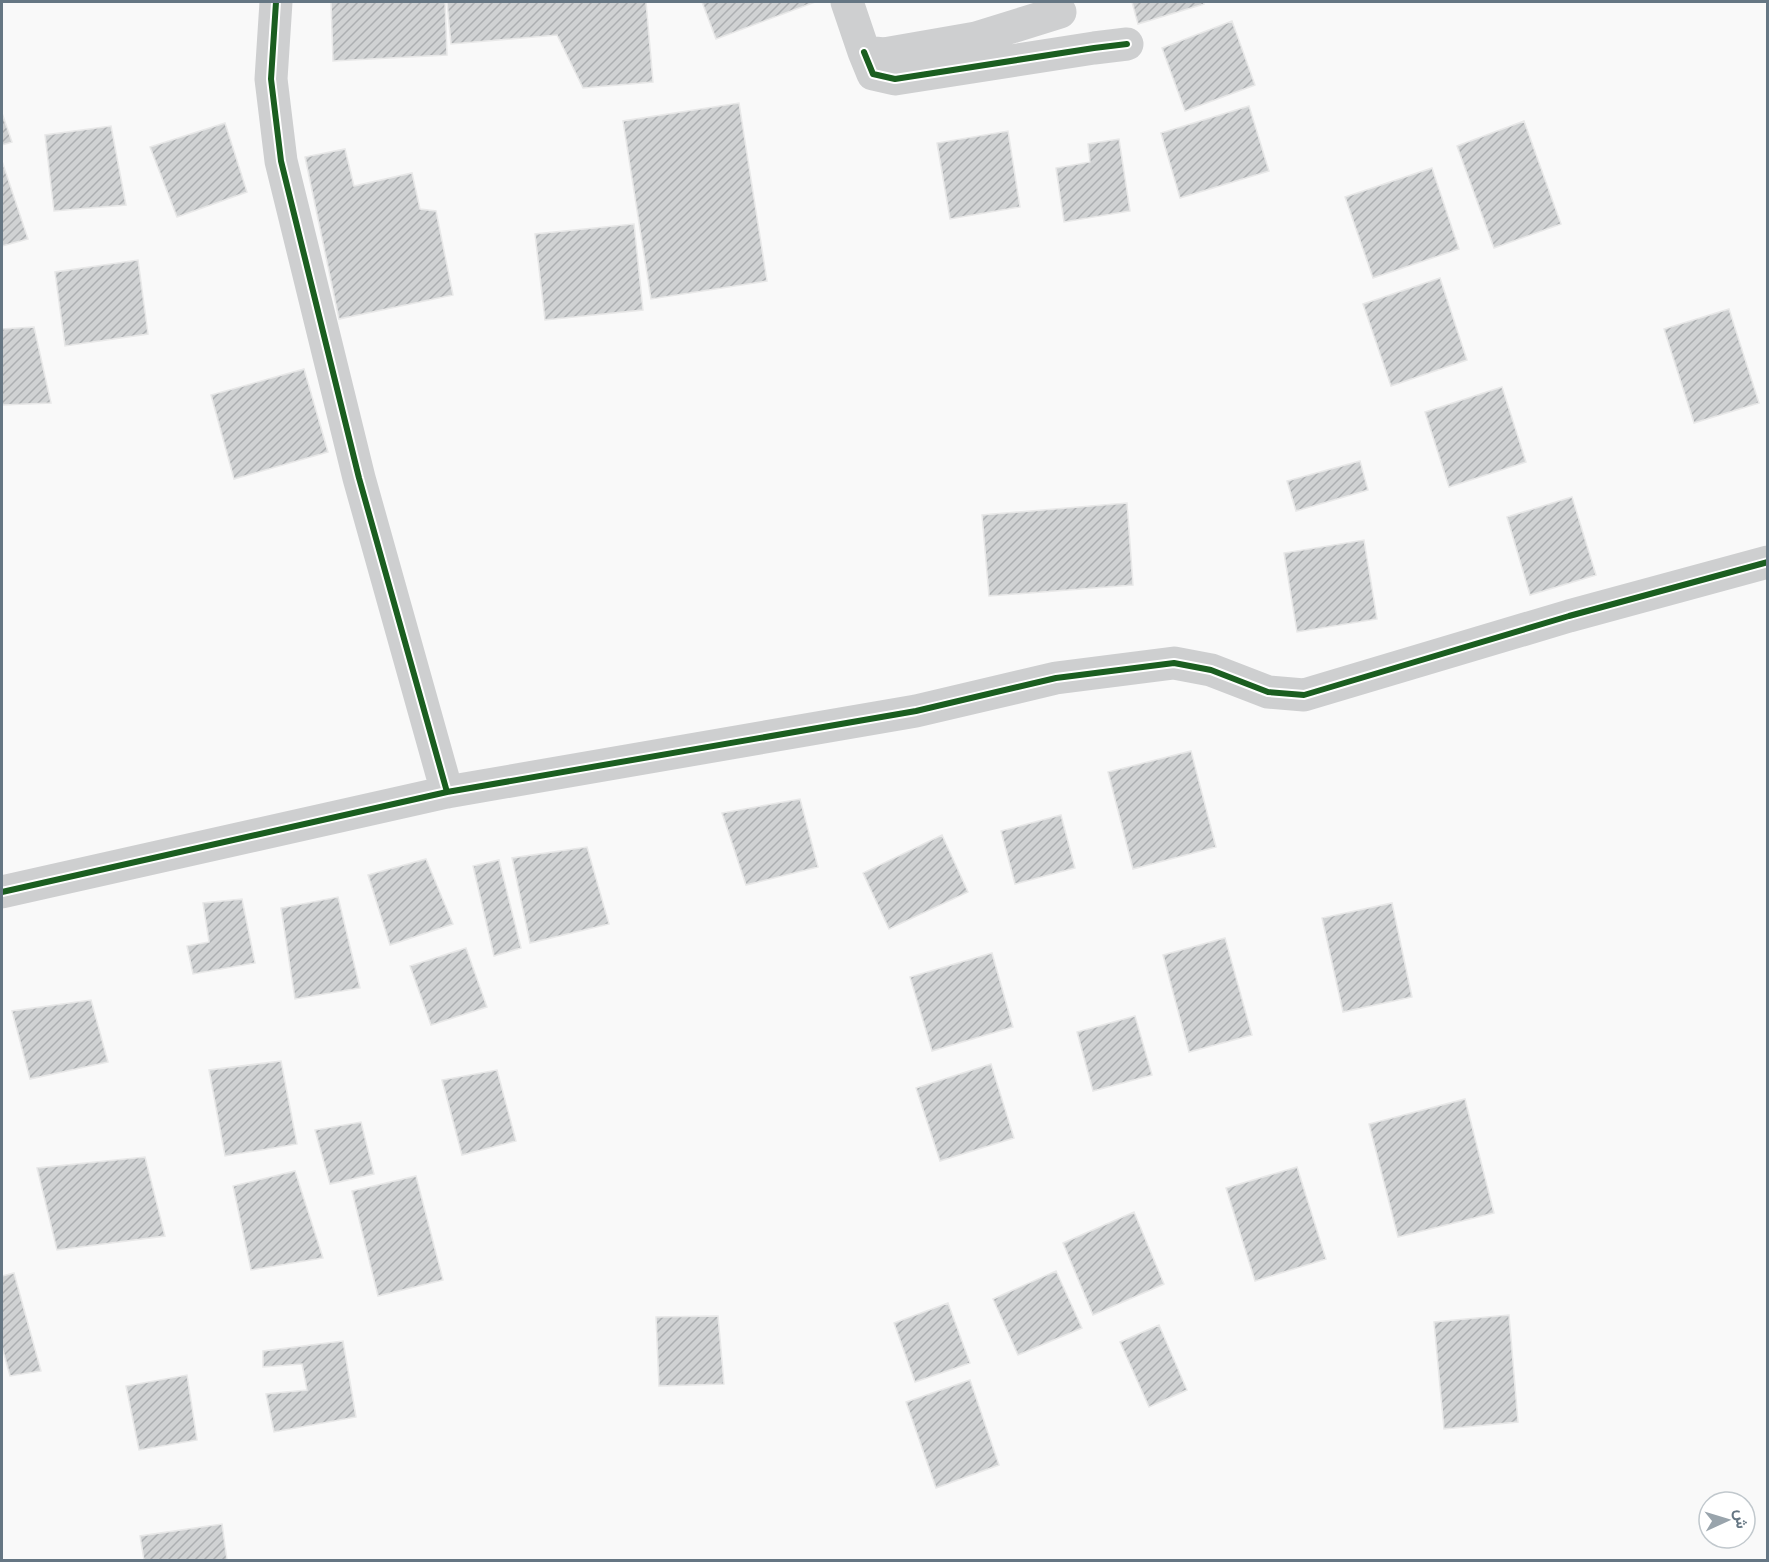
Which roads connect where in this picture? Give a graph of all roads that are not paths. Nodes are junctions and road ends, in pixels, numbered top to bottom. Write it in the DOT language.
graph roads {
  1 [pos="276,2"];
  2 [pos="847,2"];
  3 [pos="1060,12"];
  4 [pos="1127,44"];
  5 [pos="864,52"];
  6 [pos="1767,561"];
  7 [pos="447,792"];
  8 [pos="2,892"];
  1 -- 7 [label="street"];
  2 -- 5 [label="street"];
  3 -- 5 [label="street"];
  4 -- 5 [label="street"];
  6 -- 7 [label="street"];
  7 -- 8 [label="street"];
}
